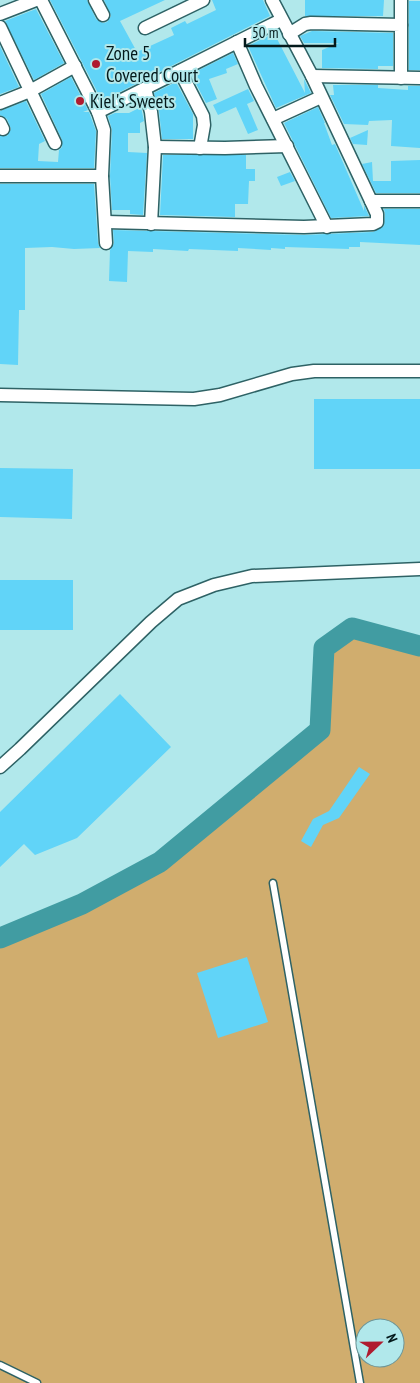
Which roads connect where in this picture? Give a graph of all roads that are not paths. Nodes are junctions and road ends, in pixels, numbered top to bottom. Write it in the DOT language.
graph roads {
  1 [pos="36,0"];
  2 [pos="40,0"];
  3 [pos="95,0"];
  4 [pos="203,0"];
  5 [pos="272,0"];
  6 [pos="401,0"];
  7 [pos="0,14"];
  8 [pos="103,15"];
  9 [pos="281,20"];
  10 [pos="401,25"];
  11 [pos="0,27"];
  12 [pos="145,28"];
  13 [pos="289,34"];
  14 [pos="237,42"];
  15 [pos="75,66"];
  16 [pos="180,71"];
  17 [pos="312,76"];
  18 [pos="401,78"];
  19 [pos="420,78"];
  20 [pos="145,89"];
  21 [pos="30,91"];
  22 [pos="322,97"];
  23 [pos="0,103"];
  24 [pos="98,112"];
  25 [pos="273,119"];
  26 [pos="55,143"];
  27 [pos="287,146"];
  28 [pos="155,147"];
  29 [pos="200,148"];
  30 [pos="0,176"];
  31 [pos="102,176"];
  32 [pos="371,201"];
  33 [pos="420,201"];
  34 [pos="106,222"];
  35 [pos="151,224"];
  36 [pos="326,227"];
  37 [pos="106,243"];
  38 [pos="420,372"];
  39 [pos="0,395"];
  40 [pos="420,569"];
  41 [pos="0,767"];
  42 [pos="273,883"];
  43 [pos="0,1365"];
  44 [pos="37,1383"];
  45 [pos="360,1383"];
  1 -- 7 [label="street"];
  2 -- 15 [label="street"];
  3 -- 8 [label="street"];
  4 -- 12 [label="street"];
  5 -- 9 [label="street"];
  6 -- 10 [label="street"];
  9 -- 13 [label="street"];
  9 -- 14 [label="street"];
  10 -- 13 [label="street"];
  10 -- 18 [label="street"];
  11 -- 21 [label="street"];
  13 -- 17 [label="street"];
  14 -- 16 [label="street"];
  14 -- 25 [label="street"];
  15 -- 21 [label="street"];
  15 -- 24 [label="street"];
  16 -- 20 [label="street"];
  16 -- 29 [label="street"];
  17 -- 18 [label="street"];
  17 -- 22 [label="street"];
  18 -- 19 [label="street"];
  20 -- 24 [label="street"];
  20 -- 28 [label="street"];
  21 -- 23 [label="street"];
  21 -- 26 [label="street"];
  22 -- 25 [label="street"];
  22 -- 32 [label="street"];
  24 -- 31 [label="street"];
  25 -- 27 [label="street"];
  27 -- 29 [label="street"];
  27 -- 36 [label="street"];
  28 -- 29 [label="street"];
  28 -- 35 [label="street"];
  30 -- 31 [label="street"];
  31 -- 34 [label="street"];
  32 -- 33 [label="street"];
  32 -- 36 [label="street"];
  34 -- 35 [label="street"];
  34 -- 37 [label="street"];
  35 -- 36 [label="street"];
  38 -- 39 [label="street"];
  40 -- 41 [label="street"];
  42 -- 45 [label="lane"];
  43 -- 44 [label="lane"];
}
